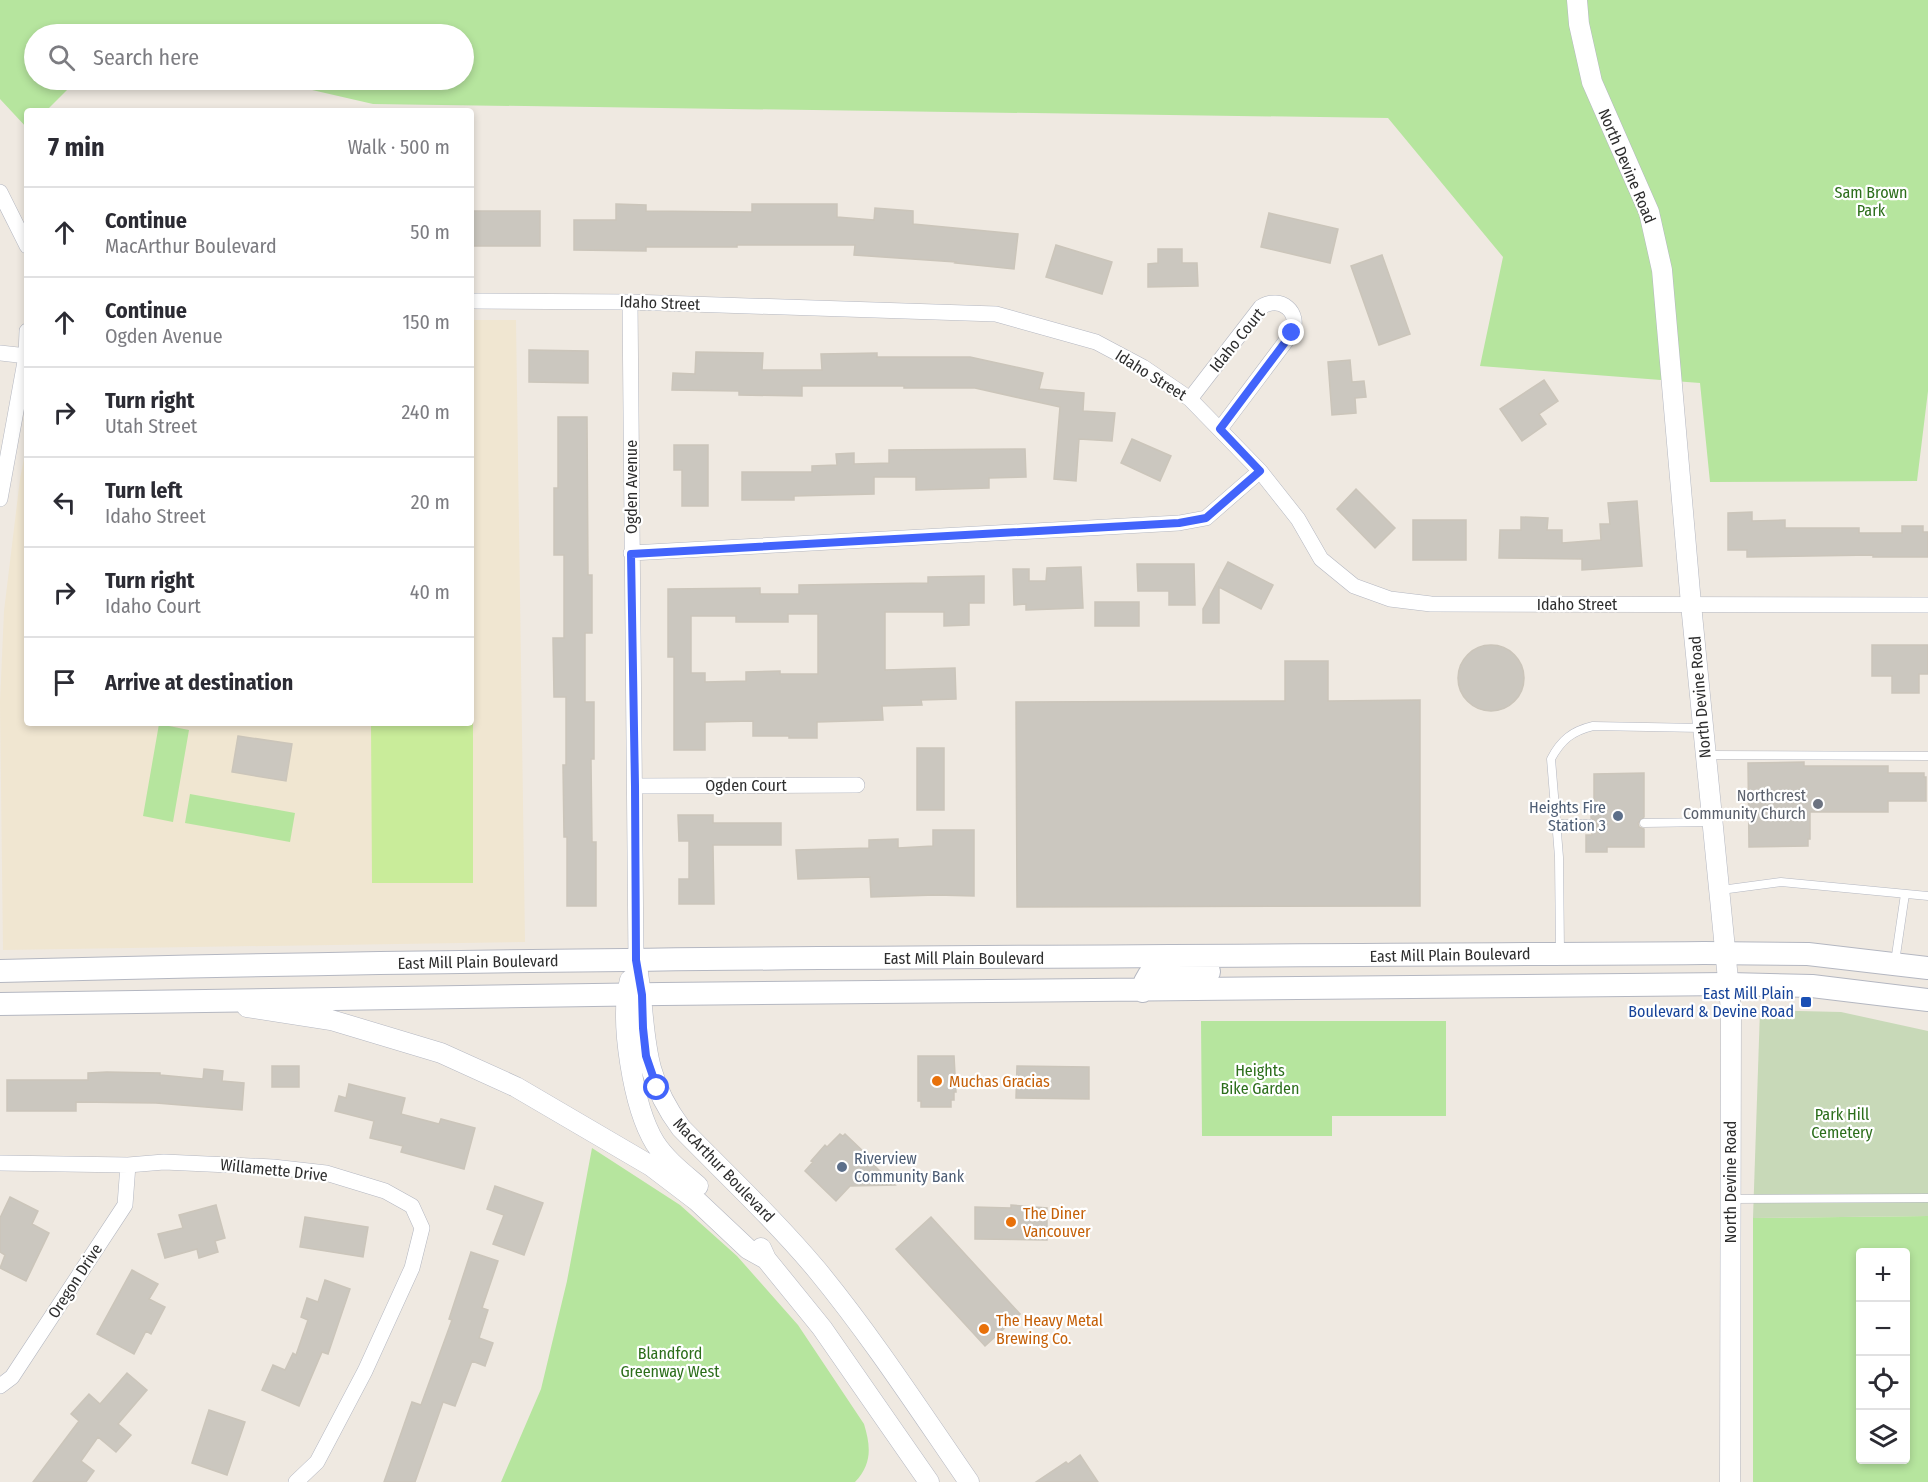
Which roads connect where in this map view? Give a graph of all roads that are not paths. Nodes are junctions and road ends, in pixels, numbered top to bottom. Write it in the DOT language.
graph roads {
  1 [pos="1577,0"];
  2 [pos="0,192"];
  3 [pos="24,240"];
  4 [pos="474,301"];
  5 [pos="630,302"];
  6 [pos="0,353"];
  7 [pos="24,356"];
  8 [pos="24,367"];
  9 [pos="1190,399"];
  10 [pos="1220,429"];
  11 [pos="1260,471"];
  12 [pos="0,498"];
  13 [pos="631,554"];
  14 [pos="1691,604"];
  15 [pos="1928,605"];
  16 [pos="1702,728"];
  17 [pos="1705,755"];
  18 [pos="1928,756"];
  19 [pos="857,784"];
  20 [pos="635,786"];
  21 [pos="1712,822"];
  22 [pos="1644,823"];
  23 [pos="1555,824"];
  24 [pos="1592,824"];
  25 [pos="1718,890"];
  26 [pos="1905,894"];
  27 [pos="1928,896"];
  28 [pos="1726,953"];
  29 [pos="1524,954"];
  30 [pos="1560,954"];
  31 [pos="1304,956"];
  32 [pos="636,960"];
  33 [pos="1895,963"];
  34 [pos="1928,968"];
  35 [pos="0,971"];
  36 [pos="1729,984"];
  37 [pos="1339,988"];
  38 [pos="1143,991"];
  39 [pos="634,995"];
  40 [pos="200,1000"];
  41 [pos="1928,1000"];
  42 [pos="0,1004"];
  43 [pos="0,1164"];
  44 [pos="128,1166"];
  45 [pos="1928,1198"];
  46 [pos="1730,1199"];
  47 [pos="766,1258"];
  48 [pos="0,1386"];
  49 [pos="296,1482"];
  50 [pos="929,1482"];
  51 [pos="969,1482"];
  52 [pos="1730,1482"];
  1 -- 14 [label="street, North Devine Road"];
  2 -- 3 [label="street"];
  4 -- 5 [label="street, Idaho Street"];
  5 -- 9 [label="street, Idaho Street"];
  5 -- 13 [label="street, Ogden Avenue"];
  6 -- 7 [label="street"];
  8 -- 12 [label="street"];
  9 -- 10 [label="street, Idaho Street"];
  9 -- 10 [label="street, Idaho Court"];
  10 -- 11 [label="street, Idaho Street"];
  11 -- 13 [label="street"];
  11 -- 14 [label="street, Idaho Street"];
  13 -- 20 [label="street, Ogden Avenue"];
  14 -- 15 [label="street, Idaho Street"];
  14 -- 16 [label="street, North Devine Road"];
  16 -- 17 [label="street, North Devine Road"];
  16 -- 23 [label="lane"];
  17 -- 18 [label="lane"];
  17 -- 21 [label="street, North Devine Road"];
  19 -- 20 [label="street, Ogden Court"];
  20 -- 32 [label="street, Ogden Avenue"];
  21 -- 22 [label="lane"];
  21 -- 25 [label="street, North Devine Road"];
  23 -- 24 [label="lane"];
  23 -- 30 [label="lane"];
  25 -- 26 [label="lane"];
  25 -- 28 [label="street, North Devine Road"];
  26 -- 27 [label="lane"];
  26 -- 33 [label="lane"];
  28 -- 30 [label="main road, East Mill Plain Boulevard"];
  28 -- 33 [label="main road, East Mill Plain Boulevard"];
  28 -- 36 [label="street, North Devine Road"];
  29 -- 30 [label="main road, East Mill Plain Boulevard"];
  29 -- 31 [label="main road, East Mill Plain Boulevard"];
  29 -- 37 [label="main road"];
  31 -- 32 [label="main road, East Mill Plain Boulevard"];
  31 -- 38 [label="main road"];
  32 -- 35 [label="main road, East Mill Plain Boulevard"];
  32 -- 39 [label="street, MacArthur Boulevard"];
  33 -- 34 [label="main road, East Mill Plain Boulevard"];
  36 -- 37 [label="main road, East Mill Plain Boulevard"];
  36 -- 41 [label="main road, East Mill Plain Boulevard"];
  36 -- 46 [label="street, North Devine Road"];
  37 -- 38 [label="main road, East Mill Plain Boulevard"];
  38 -- 39 [label="main road, East Mill Plain Boulevard"];
  39 -- 40 [label="main road, East Mill Plain Boulevard"];
  39 -- 47 [label="street, MacArthur Boulevard"];
  39 -- 51 [label="street, MacArthur Boulevard"];
  40 -- 42 [label="main road, East Mill Plain Boulevard"];
  40 -- 47 [label="street"];
  43 -- 44 [label="street, Willamette Drive"];
  44 -- 48 [label="street, Oregon Drive"];
  44 -- 49 [label="street, Willamette Drive"];
  45 -- 46 [label="lane"];
  46 -- 52 [label="street, North Devine Road"];
  47 -- 50 [label="street, MacArthur Boulevard"];
}
